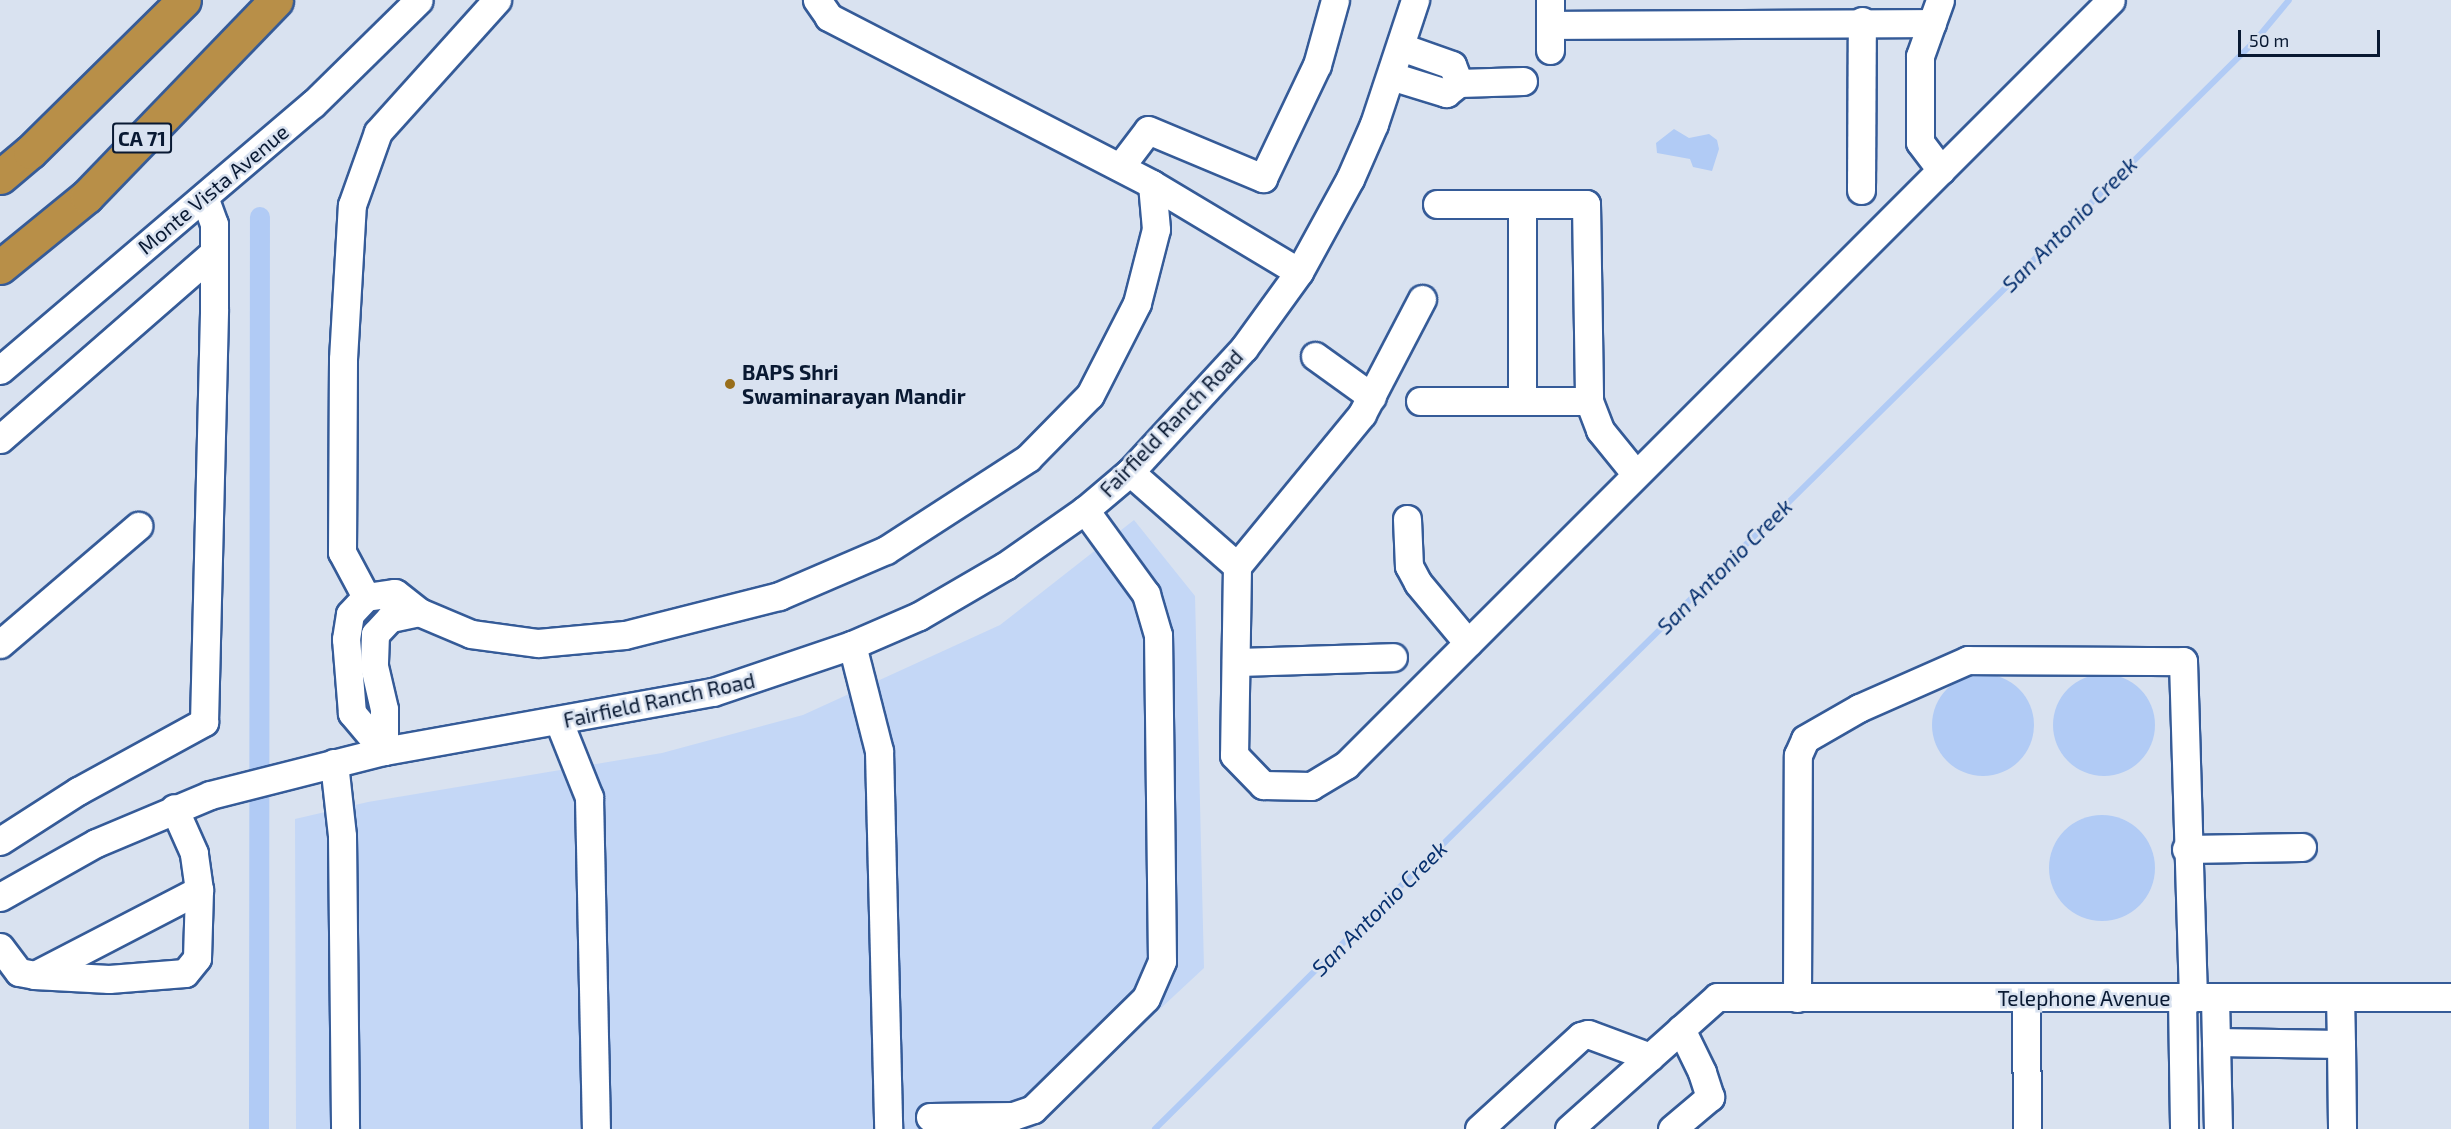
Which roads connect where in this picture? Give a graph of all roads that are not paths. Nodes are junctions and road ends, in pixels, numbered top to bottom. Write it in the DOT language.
graph roads {
  1 [pos="184,0"];
  2 [pos="276,0"];
  3 [pos="419,0"];
  4 [pos="497,0"];
  5 [pos="817,0"];
  6 [pos="1335,0"];
  7 [pos="1415,0"];
  8 [pos="2111,0"];
  9 [pos="1936,11"];
  10 [pos="1655,12"];
  11 [pos="1852,14"];
  12 [pos="1550,25"];
  13 [pos="1401,47"];
  14 [pos="1391,76"];
  15 [pos="1523,81"];
  16 [pos="1459,83"];
  17 [pos="1120,167"];
  18 [pos="1941,170"];
  19 [pos="0,177"];
  20 [pos="1152,184"];
  21 [pos="1861,190"];
  22 [pos="204,197"];
  23 [pos="1437,204"];
  24 [pos="1522,204"];
  25 [pos="214,252"];
  26 [pos="0,267"];
  27 [pos="1299,272"];
  28 [pos="1422,299"];
  29 [pos="1315,356"];
  30 [pos="0,370"];
  31 [pos="1372,397"];
  32 [pos="1522,400"];
  33 [pos="1420,401"];
  34 [pos="1589,401"];
  35 [pos="0,439"];
  36 [pos="1130,472"];
  37 [pos="1635,473"];
  38 [pos="1085,510"];
  39 [pos="1407,519"];
  40 [pos="138,526"];
  41 [pos="1237,566"];
  42 [pos="366,597"];
  43 [pos="419,612"];
  44 [pos="1468,642"];
  45 [pos="0,644"];
  46 [pos="852,645"];
  47 [pos="1393,657"];
  48 [pos="1236,662"];
  49 [pos="559,722"];
  50 [pos="384,751"];
  51 [pos="334,763"];
  52 [pos="174,808"];
  53 [pos="0,841"];
  54 [pos="2302,847"];
  55 [pos="2186,849"];
  56 [pos="199,890"];
  57 [pos="0,897"];
  58 [pos="0,947"];
  59 [pos="34,975"];
  60 [pos="2340,997"];
  61 [pos="2451,997"];
  62 [pos="1797,998"];
  63 [pos="2026,998"];
  64 [pos="2197,998"];
  65 [pos="2288,998"];
  66 [pos="1681,1029"];
  67 [pos="2216,1042"];
  68 [pos="2289,1043"];
  69 [pos="2341,1044"];
  70 [pos="1650,1057"];
  71 [pos="930,1117"];
  72 [pos="345,1129"];
  73 [pos="596,1129"];
  74 [pos="888,1129"];
  75 [pos="1479,1129"];
  76 [pos="1569,1129"];
  77 [pos="1672,1129"];
  78 [pos="2027,1129"];
  79 [pos="2184,1129"];
  80 [pos="2218,1129"];
  81 [pos="2342,1129"];
  1 -- 19 [label="highway"];
  2 -- 26 [label="highway, CA 71"];
  3 -- 22 [label="street, Monte Vista Avenue"];
  4 -- 42 [label="street"];
  5 -- 17 [label="street"];
  6 -- 17 [label="street"];
  7 -- 13 [label="street, Fairfield Ranch Road"];
  8 -- 18 [label="street"];
  9 -- 11 [label="street"];
  9 -- 18 [label="street"];
  10 -- 11 [label="street"];
  10 -- 12 [label="street"];
  11 -- 21 [label="street"];
  13 -- 14 [label="street, Fairfield Ranch Road"];
  13 -- 16 [label="street"];
  14 -- 16 [label="street"];
  14 -- 27 [label="street, Fairfield Ranch Road"];
  15 -- 16 [label="street"];
  17 -- 20 [label="street"];
  18 -- 37 [label="street"];
  20 -- 27 [label="street"];
  20 -- 43 [label="street"];
  22 -- 25 [label="street"];
  22 -- 30 [label="street, Monte Vista Avenue"];
  23 -- 24 [label="street"];
  24 -- 32 [label="street"];
  24 -- 34 [label="street"];
  25 -- 35 [label="street"];
  25 -- 53 [label="street"];
  27 -- 36 [label="street, Fairfield Ranch Road"];
  28 -- 31 [label="street"];
  29 -- 31 [label="street"];
  31 -- 41 [label="street"];
  32 -- 33 [label="street"];
  32 -- 34 [label="street"];
  34 -- 37 [label="street"];
  36 -- 38 [label="street, Fairfield Ranch Road"];
  36 -- 41 [label="street"];
  37 -- 44 [label="street"];
  38 -- 46 [label="street, Fairfield Ranch Road"];
  38 -- 71 [label="street"];
  39 -- 44 [label="street"];
  40 -- 45 [label="street"];
  41 -- 48 [label="street"];
  42 -- 43 [label="street"];
  42 -- 50 [label="street"];
  43 -- 50 [label="street"];
  44 -- 48 [label="street"];
  46 -- 49 [label="street, Fairfield Ranch Road"];
  46 -- 74 [label="street"];
  47 -- 48 [label="street"];
  49 -- 50 [label="street, Fairfield Ranch Road"];
  49 -- 73 [label="street"];
  50 -- 51 [label="street, Fairfield Ranch Road"];
  51 -- 52 [label="street, Fairfield Ranch Road"];
  51 -- 72 [label="street"];
  52 -- 56 [label="street"];
  52 -- 57 [label="street, Fairfield Ranch Road"];
  54 -- 55 [label="street"];
  55 -- 62 [label="street"];
  55 -- 64 [label="street"];
  56 -- 59 [label="street"];
  56 -- 59 [label="street"];
  58 -- 59 [label="street"];
  60 -- 61 [label="street, Telephone Avenue"];
  60 -- 65 [label="street, Telephone Avenue"];
  60 -- 69 [label="street"];
  62 -- 63 [label="street, Telephone Avenue"];
  62 -- 66 [label="street, Telephone Avenue"];
  63 -- 64 [label="street, Telephone Avenue"];
  63 -- 78 [label="street"];
  64 -- 65 [label="street, Telephone Avenue"];
  64 -- 67 [label="street"];
  64 -- 79 [label="street"];
  65 -- 68 [label="street"];
  66 -- 70 [label="street"];
  66 -- 77 [label="street"];
  67 -- 68 [label="street"];
  67 -- 80 [label="street"];
  68 -- 69 [label="street"];
  69 -- 81 [label="street"];
  70 -- 75 [label="street"];
  70 -- 76 [label="street"];
}
